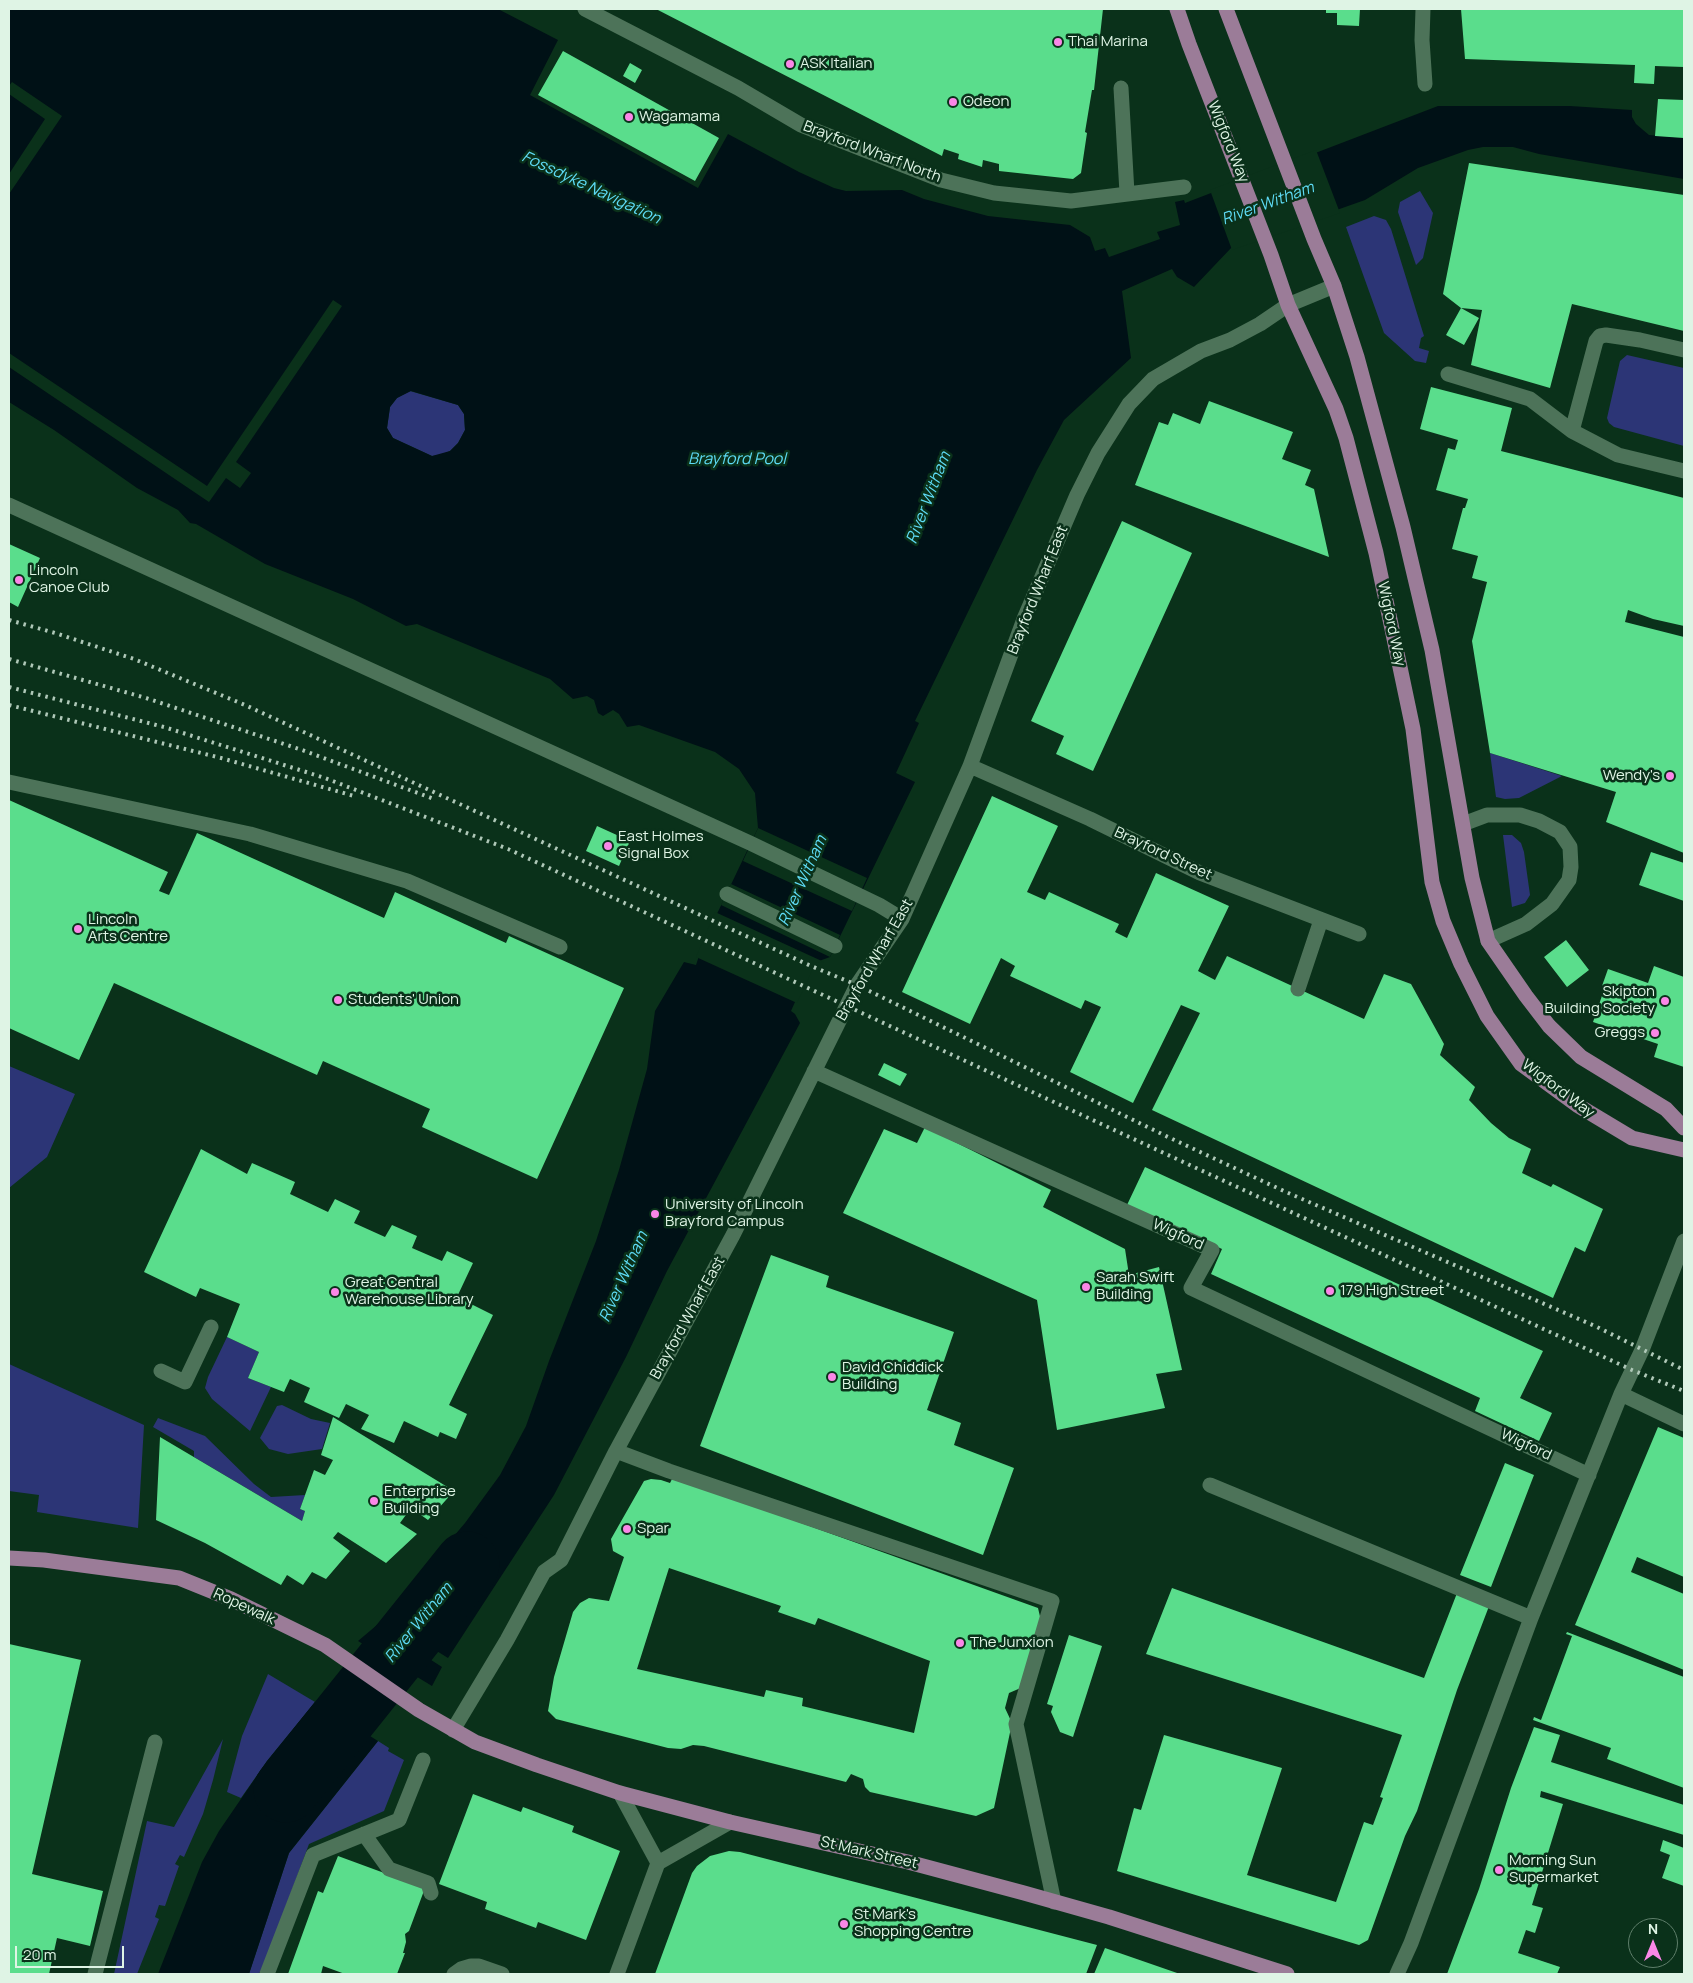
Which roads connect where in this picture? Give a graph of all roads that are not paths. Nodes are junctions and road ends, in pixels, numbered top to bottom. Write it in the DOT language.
graph roads {
  1 [pos="585,9"];
  2 [pos="1177,9"];
  3 [pos="1226,9"];
  4 [pos="1423,9"];
  5 [pos="1425,84"];
  6 [pos="1121,88"];
  7 [pos="1184,187"];
  8 [pos="1127,193"];
  9 [pos="1334,286"];
  10 [pos="1288,305"];
  11 [pos="1684,350"];
  12 [pos="1448,374"];
  13 [pos="1572,431"];
  14 [pos="1684,471"];
  15 [pos="9,505"];
  16 [pos="970,766"];
  17 [pos="9,782"];
  18 [pos="1463,824"];
  19 [pos="727,894"];
  20 [pos="902,920"];
  21 [pos="1321,920"];
  22 [pos="1359,934"];
  23 [pos="1488,941"];
  24 [pos="835,946"];
  25 [pos="560,947"];
  26 [pos="1298,989"];
  27 [pos="814,1071"];
  28 [pos="1684,1128"];
  29 [pos="1684,1150"];
  30 [pos="1684,1241"];
  31 [pos="211,1328"];
  32 [pos="160,1370"];
  33 [pos="1621,1394"];
  34 [pos="1684,1424"];
  35 [pos="616,1450"];
  36 [pos="1589,1475"];
  37 [pos="1210,1484"];
  38 [pos="9,1558"];
  39 [pos="1531,1618"];
  40 [pos="453,1730"];
  41 [pos="155,1742"];
  42 [pos="423,1760"];
  43 [pos="620,1793"];
  44 [pos="730,1822"];
  45 [pos="364,1834"];
  46 [pos="658,1863"];
  47 [pos="431,1893"];
  48 [pos="1054,1902"];
  49 [pos="95,1974"];
  50 [pos="267,1974"];
  51 [pos="454,1974"];
  52 [pos="502,1974"];
  53 [pos="617,1974"];
  54 [pos="1287,1974"];
  55 [pos="1397,1974"];
  1 -- 8 [label="street, Brayford Wharf North"];
  2 -- 10 [label="main road, Wigford Way"];
  3 -- 9 [label="main road"];
  4 -- 5 [label="street"];
  6 -- 8 [label="street"];
  7 -- 8 [label="street, Brayford Wharf North"];
  9 -- 10 [label="street, Brayford Wharf East"];
  9 -- 18 [label="main road"];
  10 -- 16 [label="street, Brayford Wharf East"];
  10 -- 29 [label="main road, Wigford Way"];
  11 -- 13 [label="street"];
  12 -- 13 [label="street"];
  13 -- 14 [label="street"];
  15 -- 20 [label="street"];
  16 -- 20 [label="street, Brayford Wharf East"];
  16 -- 21 [label="street, Brayford Street"];
  17 -- 25 [label="street"];
  18 -- 23 [label="main road"];
  18 -- 23 [label="street"];
  19 -- 24 [label="street"];
  20 -- 27 [label="street, Brayford Wharf East"];
  21 -- 22 [label="street, Brayford Street"];
  21 -- 26 [label="street"];
  23 -- 28 [label="main road"];
  27 -- 35 [label="street, Brayford Wharf East"];
  27 -- 36 [label="street, Wigford"];
  30 -- 33 [label="street"];
  31 -- 32 [label="street"];
  33 -- 34 [label="street"];
  33 -- 36 [label="street"];
  35 -- 40 [label="street, Brayford Wharf East"];
  35 -- 48 [label="street"];
  36 -- 39 [label="street"];
  37 -- 39 [label="street"];
  38 -- 40 [label="main road, Ropewalk"];
  39 -- 55 [label="street"];
  40 -- 43 [label="main road, St Mark Street"];
  41 -- 49 [label="street"];
  42 -- 45 [label="street"];
  43 -- 44 [label="main road, St Mark Street"];
  43 -- 46 [label="street"];
  44 -- 46 [label="street"];
  44 -- 48 [label="main road, St Mark Street"];
  45 -- 47 [label="street"];
  45 -- 50 [label="street"];
  46 -- 53 [label="street"];
  48 -- 54 [label="main road, St Mark Street"];
  51 -- 52 [label="street"];
}
